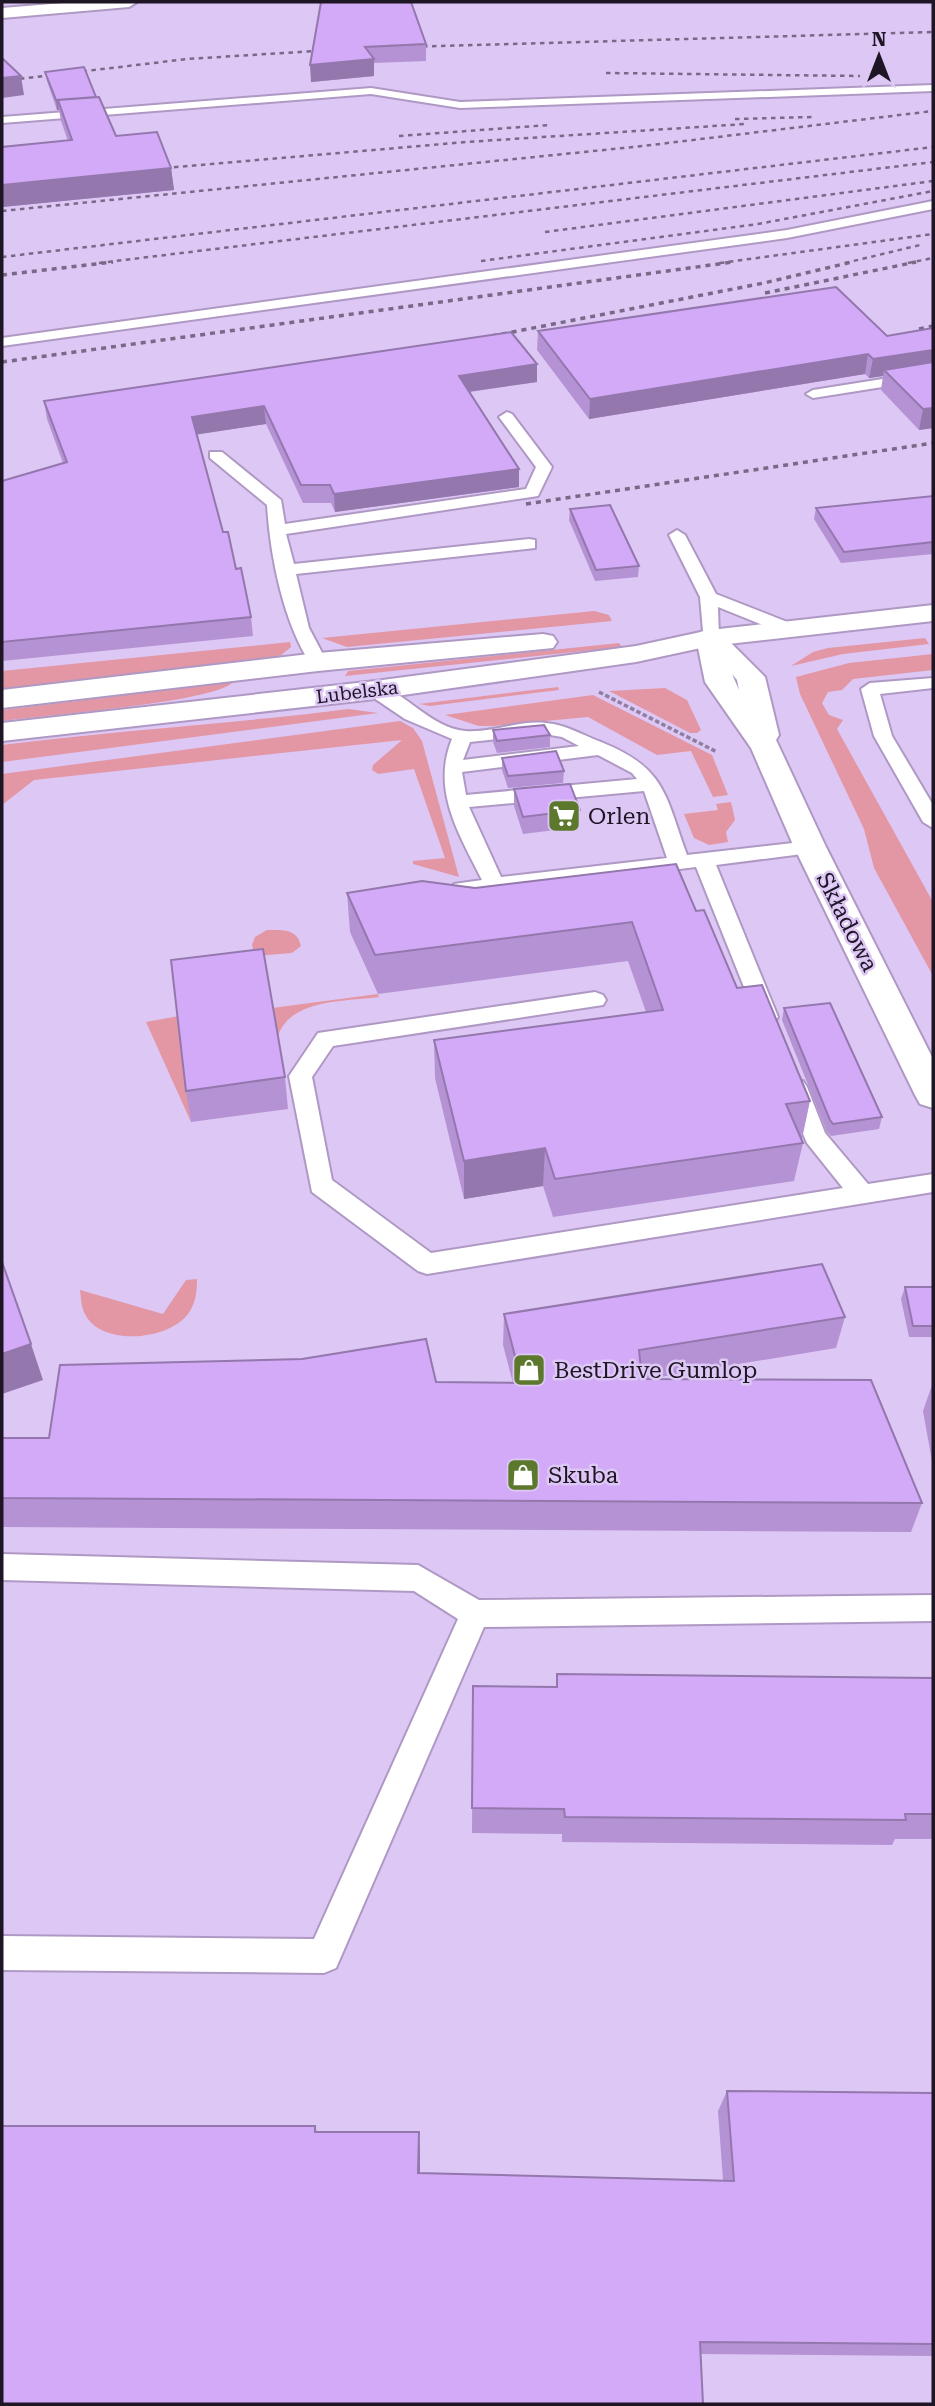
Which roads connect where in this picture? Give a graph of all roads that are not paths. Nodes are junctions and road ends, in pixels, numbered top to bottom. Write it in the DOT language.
graph roads {
  1 [pos="129,2"];
  2 [pos="2,13"];
  3 [pos="933,88"];
  4 [pos="2,120"];
  5 [pos="933,205"];
  6 [pos="2,342"];
  7 [pos="933,375"];
  8 [pos="813,394"];
  9 [pos="508,417"];
  10 [pos="216,456"];
  11 [pos="277,530"];
  12 [pos="677,536"];
  13 [pos="529,544"];
  14 [pos="288,570"];
  15 [pos="709,597"];
  16 [pos="933,614"];
  17 [pos="789,629"];
  18 [pos="710,638"];
  19 [pos="318,662"];
  20 [pos="933,682"];
  21 [pos="376,690"];
  22 [pos="2,699"];
  23 [pos="2,732"];
  24 [pos="462,737"];
  25 [pos="604,749"];
  26 [pos="452,767"];
  27 [pos="651,783"];
  28 [pos="459,802"];
  29 [pos="933,822"];
  30 [pos="810,847"];
  31 [pos="703,859"];
  32 [pos="679,862"];
  33 [pos="495,884"];
  34 [pos="461,889"];
  35 [pos="595,1000"];
  36 [pos="775,1036"];
  37 [pos="785,1061"];
  38 [pos="933,1095"];
  39 [pos="933,1183"];
  40 [pos="863,1195"];
  41 [pos="2,1567"];
  42 [pos="933,1608"];
  43 [pos="475,1614"];
  44 [pos="2,1953"];
  1 -- 2 [label="street"];
  3 -- 4 [label="lane"];
  5 -- 6 [label="lane"];
  7 -- 8 [label="lane"];
  9 -- 11 [label="lane"];
  10 -- 11 [label="lane"];
  11 -- 14 [label="lane"];
  12 -- 15 [label="lane"];
  13 -- 14 [label="lane"];
  14 -- 19 [label="lane"];
  15 -- 17 [label="lane"];
  15 -- 18 [label="lane"];
  16 -- 17 [label="street, Lubelska"];
  17 -- 18 [label="street, Lubelska"];
  18 -- 19 [label="street, Lubelska"];
  18 -- 21 [label="street, Lubelska"];
  18 -- 30 [label="street, Składowa"];
  19 -- 22 [label="street, Lubelska"];
  20 -- 29 [label="lane"];
  21 -- 23 [label="street, Lubelska"];
  21 -- 24 [label="lane"];
  24 -- 25 [label="lane"];
  24 -- 26 [label="lane"];
  25 -- 26 [label="lane"];
  25 -- 27 [label="lane"];
  26 -- 28 [label="lane"];
  27 -- 28 [label="lane"];
  27 -- 32 [label="lane"];
  28 -- 33 [label="lane"];
  30 -- 31 [label="lane"];
  30 -- 38 [label="street, Składowa"];
  31 -- 32 [label="lane"];
  31 -- 36 [label="lane"];
  32 -- 33 [label="lane"];
  33 -- 34 [label="lane"];
  35 -- 40 [label="lane"];
  37 -- 40 [label="lane"];
  39 -- 40 [label="lane"];
  41 -- 43 [label="lane"];
  42 -- 43 [label="lane"];
  43 -- 44 [label="lane"];
}
